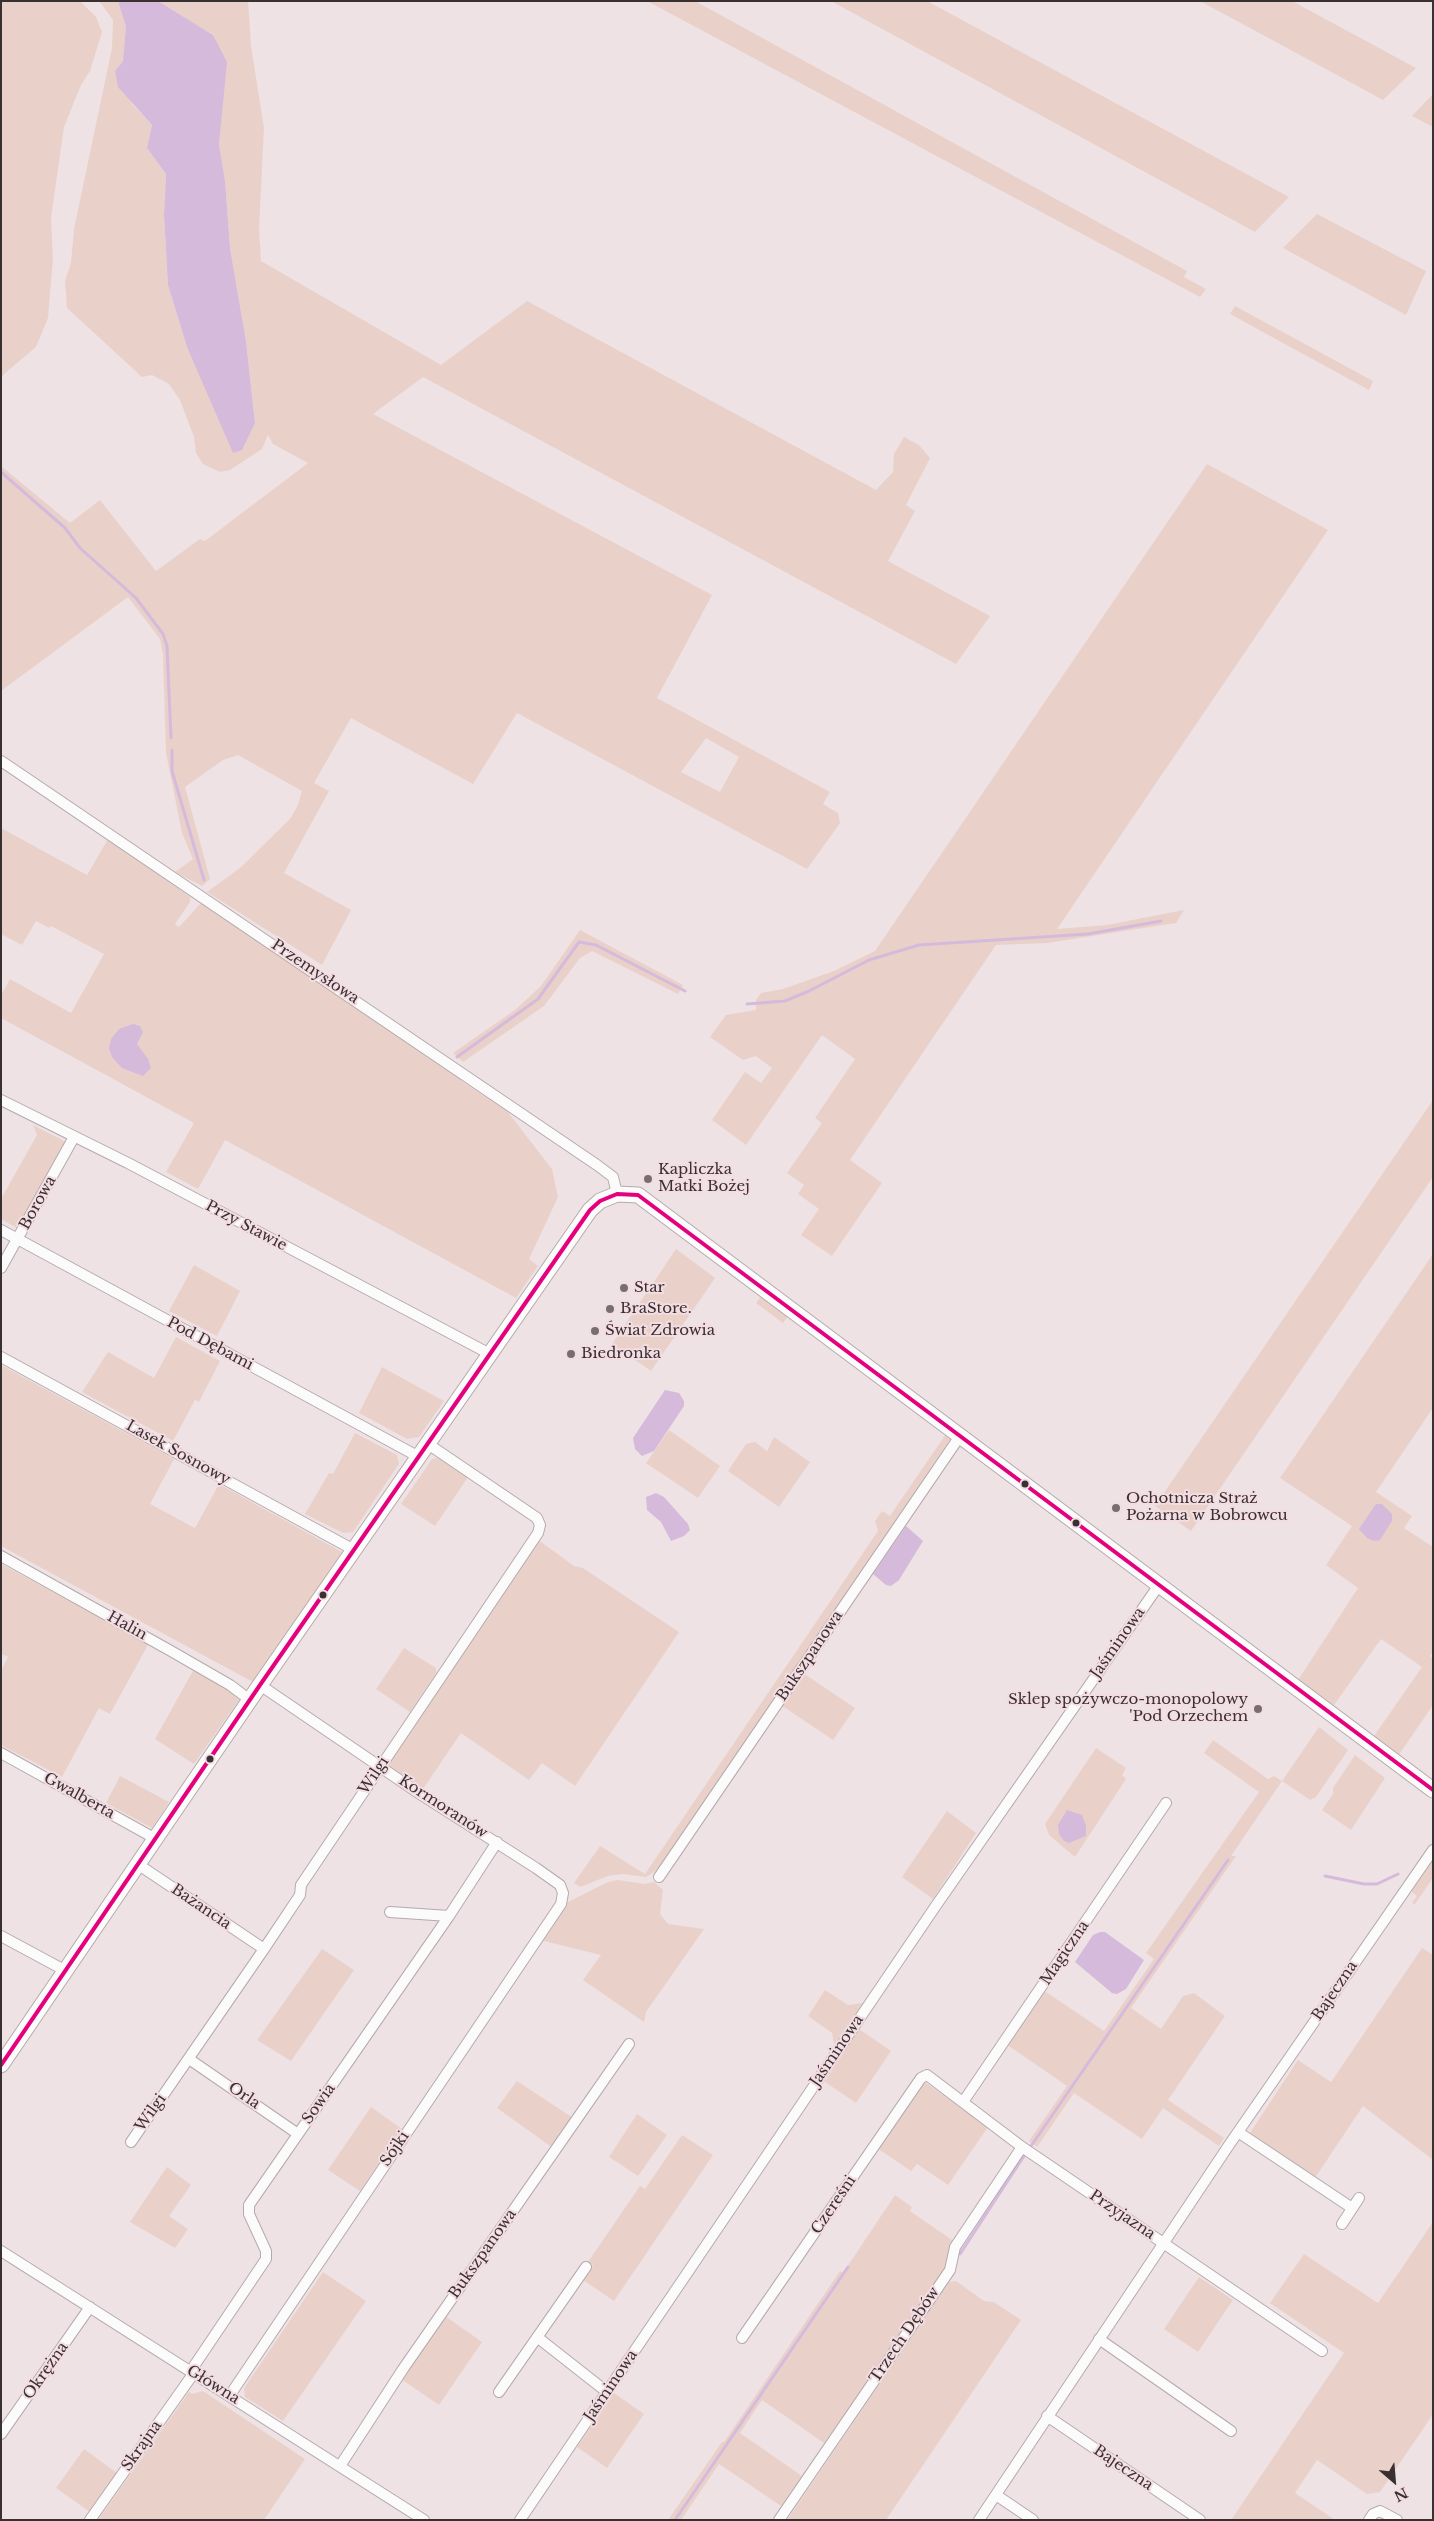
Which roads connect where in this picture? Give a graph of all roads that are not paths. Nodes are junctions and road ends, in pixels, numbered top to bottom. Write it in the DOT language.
graph roads {
  1 [pos="1,761"];
  2 [pos="1,1100"];
  3 [pos="74,1137"];
  4 [pos="617,1194"];
  5 [pos="1,1230"];
  6 [pos="18,1240"];
  7 [pos="1,1268"];
  8 [pos="490,1354"];
  9 [pos="1,1358"];
  10 [pos="960,1436"];
  11 [pos="428,1444"];
  12 [pos="419,1457"];
  13 [pos="354,1550"];
  14 [pos="1,1556"];
  15 [pos="1159,1585"];
  16 [pos="260,1685"];
  17 [pos="250,1700"];
  18 [pos="1,1753"];
  19 [pos="381,1766"];
  20 [pos="1433,1790"];
  21 [pos="1166,1803"];
  22 [pos="156,1839"];
  23 [pos="497,1842"];
  24 [pos="1433,1850"];
  25 [pos="139,1865"];
  26 [pos="659,1877"];
  27 [pos="561,1904"];
  28 [pos="390,1912"];
  29 [pos="449,1916"];
  30 [pos="1,1936"];
  31 [pos="264,1949"];
  32 [pos="66,1971"];
  33 [pos="629,2044"];
  34 [pos="189,2059"];
  35 [pos="1,2065"];
  36 [pos="927,2075"];
  37 [pos="963,2102"];
  38 [pos="1238,2132"];
  39 [pos="298,2134"];
  40 [pos="131,2142"];
  41 [pos="1022,2147"];
  42 [pos="1359,2198"];
  43 [pos="1352,2208"];
  44 [pos="1342,2224"];
  45 [pos="1164,2244"];
  46 [pos="1,2251"];
  47 [pos="586,2267"];
  48 [pos="90,2307"];
  49 [pos="537,2337"];
  50 [pos="742,2338"];
  51 [pos="1099,2339"];
  52 [pos="1322,2351"];
  53 [pos="191,2372"];
  54 [pos="499,2392"];
  55 [pos="607,2392"];
  56 [pos="230,2395"];
  57 [pos="1047,2416"];
  58 [pos="1231,2431"];
  59 [pos="1,2434"];
  60 [pos="340,2466"];
  61 [pos="996,2494"];
  62 [pos="90,2520"];
  63 [pos="424,2520"];
  64 [pos="520,2520"];
  65 [pos="779,2520"];
  66 [pos="979,2520"];
  67 [pos="1034,2520"];
  68 [pos="1200,2520"];
  69 [pos="1369,2520"];
  70 [pos="1397,2520"];
  1 -- 4 [label="street, Przemysłowa"];
  2 -- 3 [label="street, Przy Stawie"];
  3 -- 6 [label="street, Borowa"];
  3 -- 8 [label="street, Przy Stawie"];
  4 -- 8 [label="street"];
  4 -- 10 [label="street"];
  5 -- 6 [label="street, Pod Dębami"];
  6 -- 7 [label="street, Borowa"];
  6 -- 12 [label="street, Pod Dębami"];
  8 -- 11 [label="street"];
  9 -- 13 [label="street, Lasek Sosnowy"];
  10 -- 15 [label="street"];
  10 -- 26 [label="street, Bukszpanowa"];
  11 -- 12 [label="street"];
  11 -- 19 [label="street, Wilgi"];
  12 -- 13 [label="street"];
  13 -- 16 [label="street"];
  14 -- 17 [label="street, Halin"];
  15 -- 20 [label="street"];
  15 -- 55 [label="street, Jaśminowa"];
  16 -- 17 [label="street"];
  16 -- 19 [label="street, Kormoranów"];
  17 -- 22 [label="street"];
  18 -- 22 [label="street, Gwalberta"];
  19 -- 23 [label="street, Kormoranów"];
  19 -- 31 [label="street, Wilgi"];
  21 -- 37 [label="street, Magiczna"];
  22 -- 25 [label="street"];
  23 -- 27 [label="street, Kormoranów"];
  23 -- 29 [label="street, Sowia"];
  24 -- 38 [label="street, Bajeczna"];
  25 -- 31 [label="street, Bażancia"];
  25 -- 32 [label="street"];
  27 -- 56 [label="street, Sójki"];
  28 -- 29 [label="street"];
  29 -- 39 [label="street, Sowia"];
  30 -- 32 [label="street"];
  31 -- 34 [label="street, Wilgi"];
  32 -- 35 [label="street"];
  33 -- 60 [label="street, Bukszpanowa"];
  34 -- 39 [label="street, Orla"];
  34 -- 40 [label="street, Wilgi"];
  36 -- 37 [label="street, Przyjazna"];
  36 -- 50 [label="street, Czereśni"];
  37 -- 41 [label="street, Przyjazna"];
  38 -- 43 [label="street"];
  38 -- 45 [label="street, Bajeczna"];
  39 -- 53 [label="street, Sowia"];
  41 -- 45 [label="street, Przyjazna"];
  41 -- 65 [label="street, Trzech Dębów"];
  42 -- 43 [label="street"];
  43 -- 44 [label="street"];
  45 -- 51 [label="street, Bajeczna"];
  45 -- 52 [label="street, Przyjazna"];
  46 -- 48 [label="street, Główna"];
  47 -- 49 [label="street"];
  48 -- 53 [label="street, Główna"];
  48 -- 59 [label="street, Okrężna"];
  49 -- 54 [label="street"];
  49 -- 55 [label="street"];
  51 -- 57 [label="street, Bajeczna"];
  51 -- 58 [label="street"];
  53 -- 56 [label="street, Główna"];
  53 -- 62 [label="street, Skrajna"];
  55 -- 64 [label="street, Jaśminowa"];
  56 -- 60 [label="street, Główna"];
  57 -- 61 [label="street, Bajeczna"];
  57 -- 68 [label="street, Bajeczna"];
  60 -- 63 [label="street, Główna"];
  61 -- 66 [label="street, Bajeczna"];
  61 -- 67 [label="street"];
  69 -- 70 [label="street"];
}
